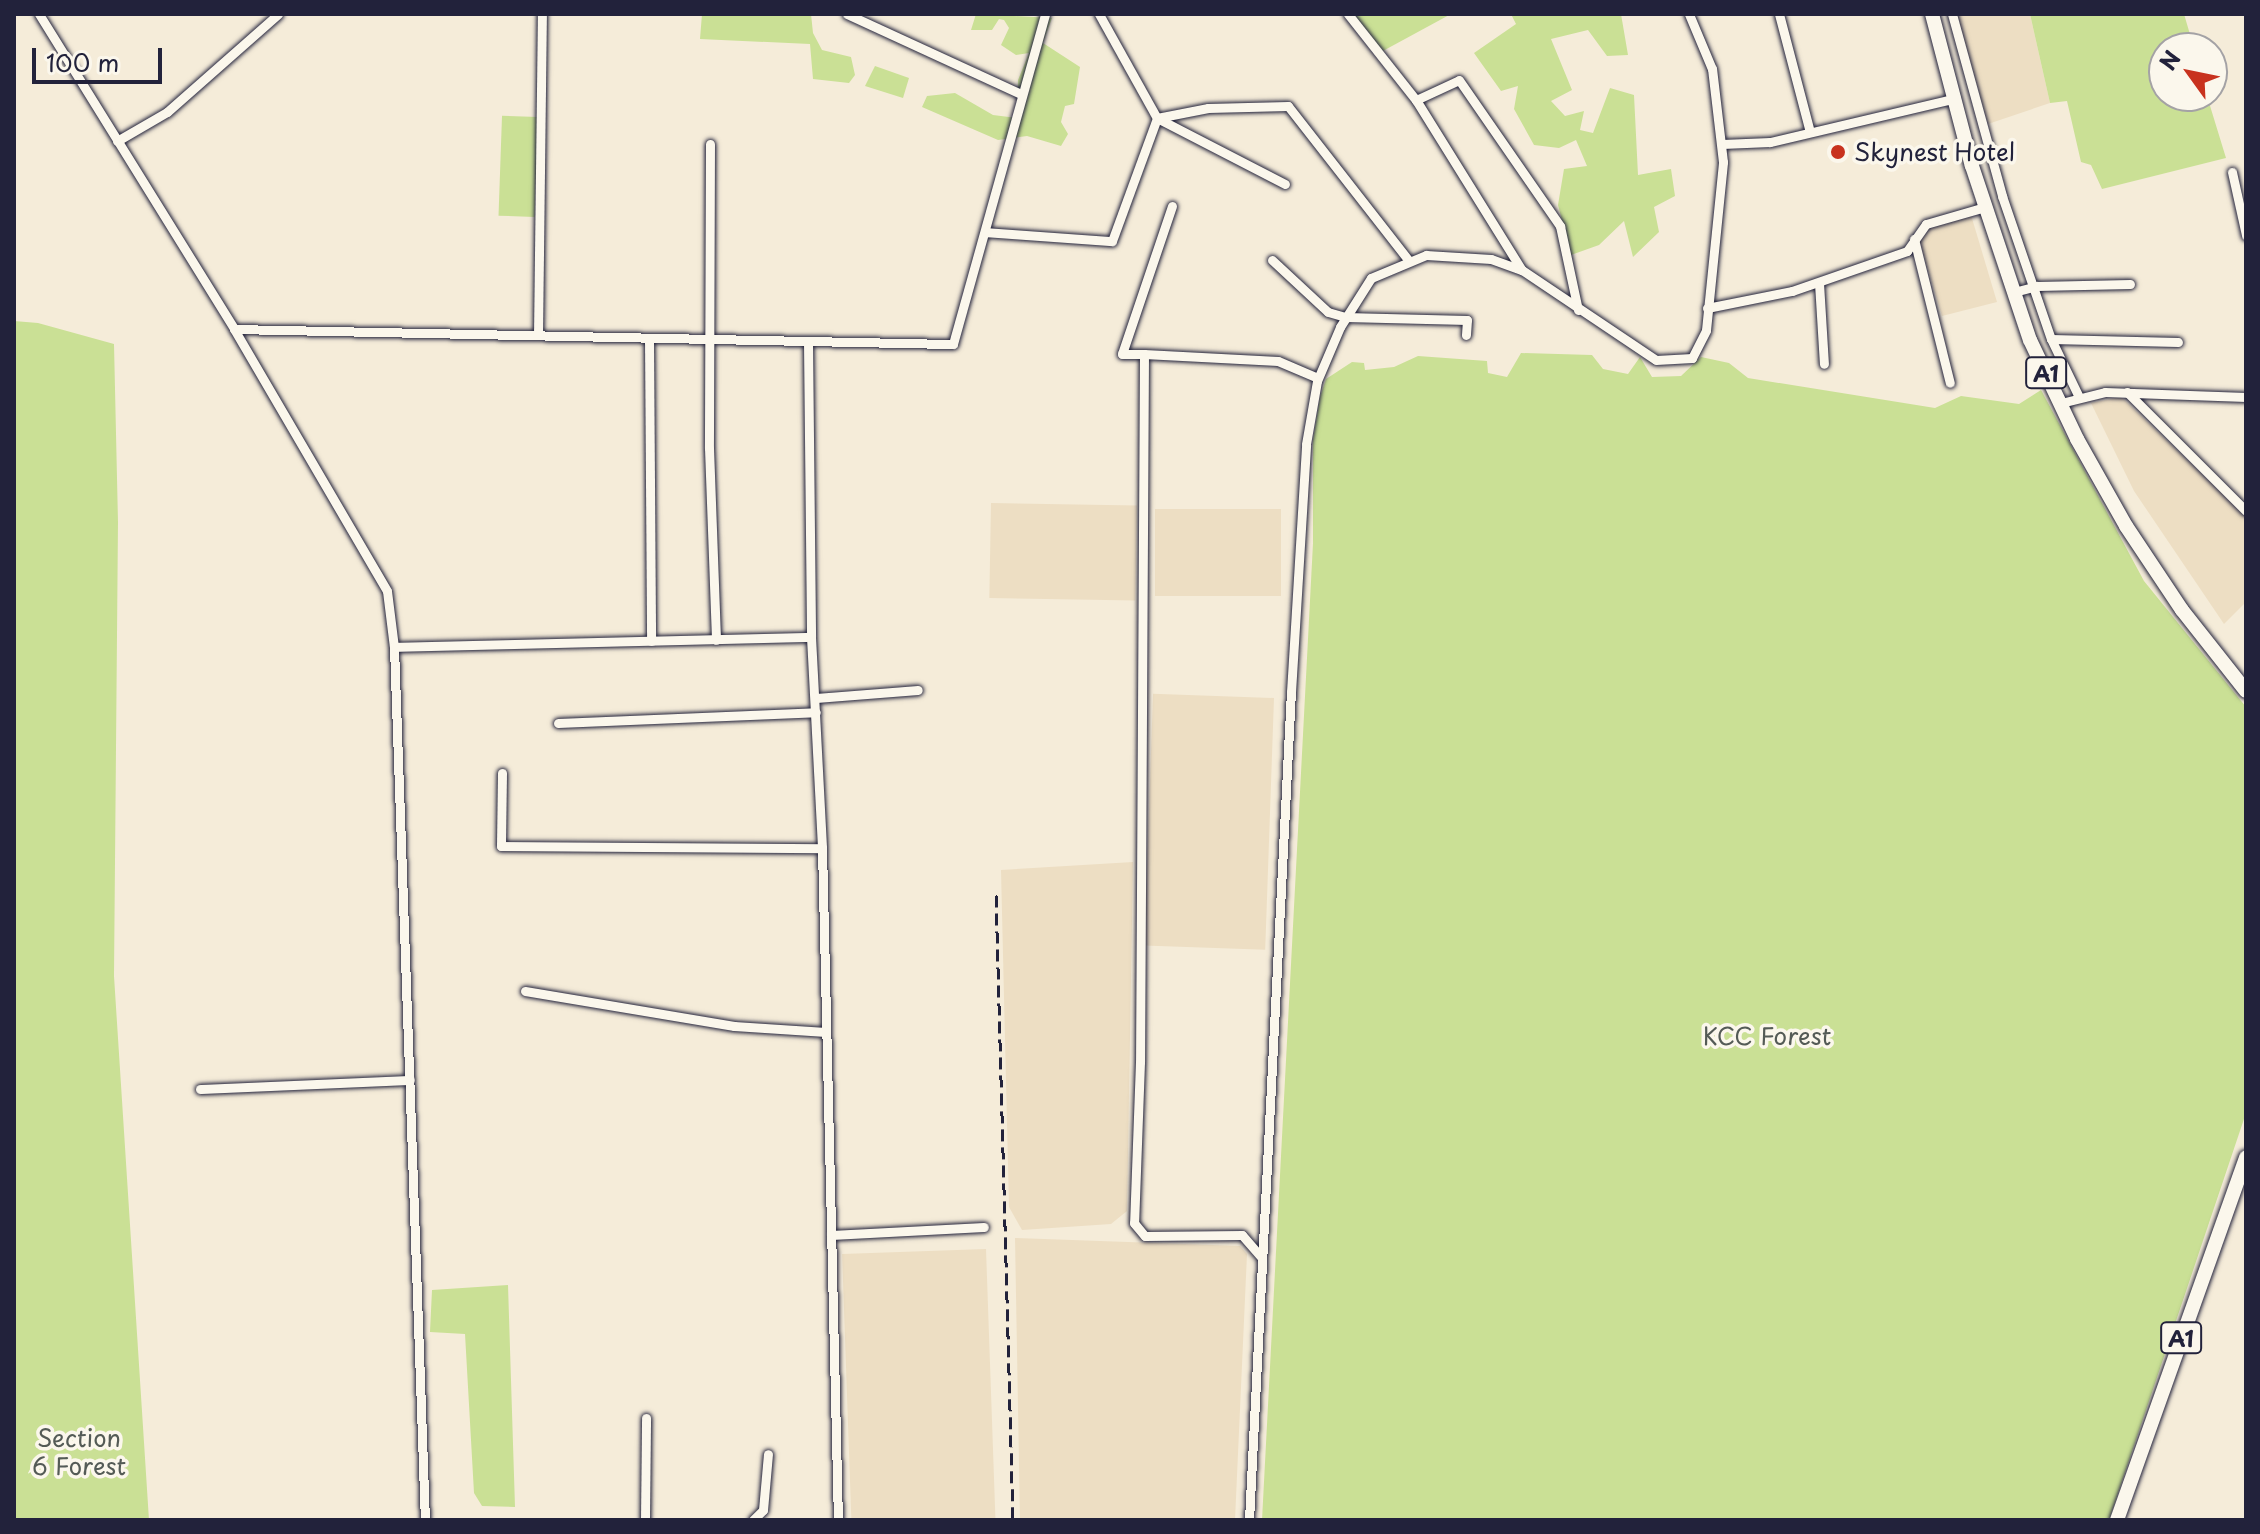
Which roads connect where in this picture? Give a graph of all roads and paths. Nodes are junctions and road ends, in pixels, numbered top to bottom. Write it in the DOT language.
graph roads {
  1 [pos="39,14"];
  2 [pos="278,14"];
  3 [pos="542,14"];
  4 [pos="847,14"];
  5 [pos="1045,14"];
  6 [pos="1099,14"];
  7 [pos="1348,14"];
  8 [pos="1689,14"];
  9 [pos="1779,14"];
  10 [pos="1932,14"];
  11 [pos="1952,14"];
  12 [pos="1019,93"];
  13 [pos="1956,98"];
  14 [pos="1416,100"];
  15 [pos="1157,118"];
  16 [pos="1810,132"];
  17 [pos="117,141"];
  18 [pos="710,144"];
  19 [pos="1722,144"];
  20 [pos="2232,172"];
  21 [pos="1285,184"];
  22 [pos="1172,206"];
  23 [pos="1985,207"];
  24 [pos="985,232"];
  25 [pos="2246,235"];
  26 [pos="1914,239"];
  27 [pos="1272,260"];
  28 [pos="1409,261"];
  29 [pos="1522,270"];
  30 [pos="1819,283"];
  31 [pos="2130,284"];
  32 [pos="2030,288"];
  33 [pos="2014,292"];
  34 [pos="1707,308"];
  35 [pos="1578,310"];
  36 [pos="1345,317"];
  37 [pos="234,329"];
  38 [pos="538,335"];
  39 [pos="1466,335"];
  40 [pos="649,339"];
  41 [pos="2051,339"];
  42 [pos="710,340"];
  43 [pos="808,342"];
  44 [pos="2178,342"];
  45 [pos="1144,354"];
  46 [pos="1824,364"];
  47 [pos="1318,378"];
  48 [pos="1950,383"];
  49 [pos="2127,392"];
  50 [pos="2078,395"];
  51 [pos="2246,397"];
  52 [pos="2061,403"];
  53 [pos="2246,511"];
  54 [pos="811,637"];
  55 [pos="716,640"];
  56 [pos="651,641"];
  57 [pos="394,647"];
  58 [pos="918,690"];
  59 [pos="2246,691"];
  60 [pos="816,698"];
  61 [pos="816,712"];
  62 [pos="558,723"];
  63 [pos="502,773"];
  64 [pos="822,848"];
  65 [pos="525,991"];
  66 [pos="826,1032"];
  67 [pos="410,1080"];
  68 [pos="200,1089"];
  69 [pos="2246,1157"];
  70 [pos="984,1227"];
  71 [pos="831,1235"];
  72 [pos="1261,1257"];
  73 [pos="646,1418"];
  74 [pos="768,1454"];
  75 [pos="425,1520"];
  76 [pos="645,1520"];
  77 [pos="753,1520"];
  78 [pos="838,1520"];
  79 [pos="1249,1520"];
  80 [pos="2117,1520"];
  1 -- 17 [label="street"];
  2 -- 17 [label="street"];
  3 -- 38 [label="street"];
  4 -- 12 [label="street"];
  5 -- 12 [label="street"];
  6 -- 15 [label="street"];
  7 -- 14 [label="street"];
  8 -- 19 [label="street"];
  9 -- 16 [label="street"];
  10 -- 13 [label="highway, A1"];
  11 -- 32 [label="street"];
  12 -- 24 [label="street"];
  13 -- 16 [label="street"];
  13 -- 23 [label="highway, A1"];
  14 -- 29 [label="street"];
  14 -- 35 [label="street"];
  15 -- 21 [label="street"];
  15 -- 24 [label="street"];
  15 -- 28 [label="street"];
  16 -- 19 [label="street"];
  17 -- 37 [label="street"];
  18 -- 42 [label="street"];
  19 -- 34 [label="street"];
  20 -- 25 [label="street"];
  22 -- 45 [label="street"];
  23 -- 26 [label="street"];
  23 -- 33 [label="highway, A1"];
  24 -- 43 [label="street"];
  26 -- 30 [label="street"];
  26 -- 48 [label="street"];
  27 -- 36 [label="street"];
  28 -- 29 [label="street"];
  28 -- 36 [label="street"];
  29 -- 35 [label="street"];
  30 -- 34 [label="street"];
  30 -- 46 [label="street"];
  31 -- 32 [label="street"];
  32 -- 33 [label="street"];
  32 -- 41 [label="street"];
  33 -- 52 [label="highway, A1"];
  34 -- 35 [label="street"];
  36 -- 39 [label="street"];
  36 -- 47 [label="street"];
  37 -- 38 [label="street"];
  37 -- 57 [label="street"];
  38 -- 40 [label="street"];
  40 -- 42 [label="street"];
  40 -- 56 [label="street"];
  41 -- 44 [label="street"];
  41 -- 50 [label="street"];
  42 -- 43 [label="street"];
  42 -- 55 [label="street"];
  43 -- 54 [label="street"];
  45 -- 47 [label="street"];
  45 -- 72 [label="street"];
  47 -- 72 [label="street"];
  49 -- 50 [label="street"];
  49 -- 51 [label="street"];
  49 -- 53 [label="street"];
  50 -- 52 [label="street"];
  52 -- 59 [label="highway, A1"];
  54 -- 55 [label="street"];
  54 -- 60 [label="street"];
  55 -- 56 [label="street"];
  56 -- 57 [label="street"];
  57 -- 67 [label="street"];
  58 -- 60 [label="street"];
  60 -- 61 [label="street"];
  61 -- 62 [label="street"];
  61 -- 64 [label="street"];
  63 -- 64 [label="street"];
  64 -- 66 [label="street"];
  65 -- 66 [label="street"];
  66 -- 71 [label="street"];
  67 -- 68 [label="street"];
  67 -- 75 [label="street"];
  69 -- 80 [label="highway, A1"];
  70 -- 71 [label="street"];
  71 -- 78 [label="street"];
  72 -- 79 [label="street"];
  73 -- 76 [label="street"];
  74 -- 77 [label="street"];
}
